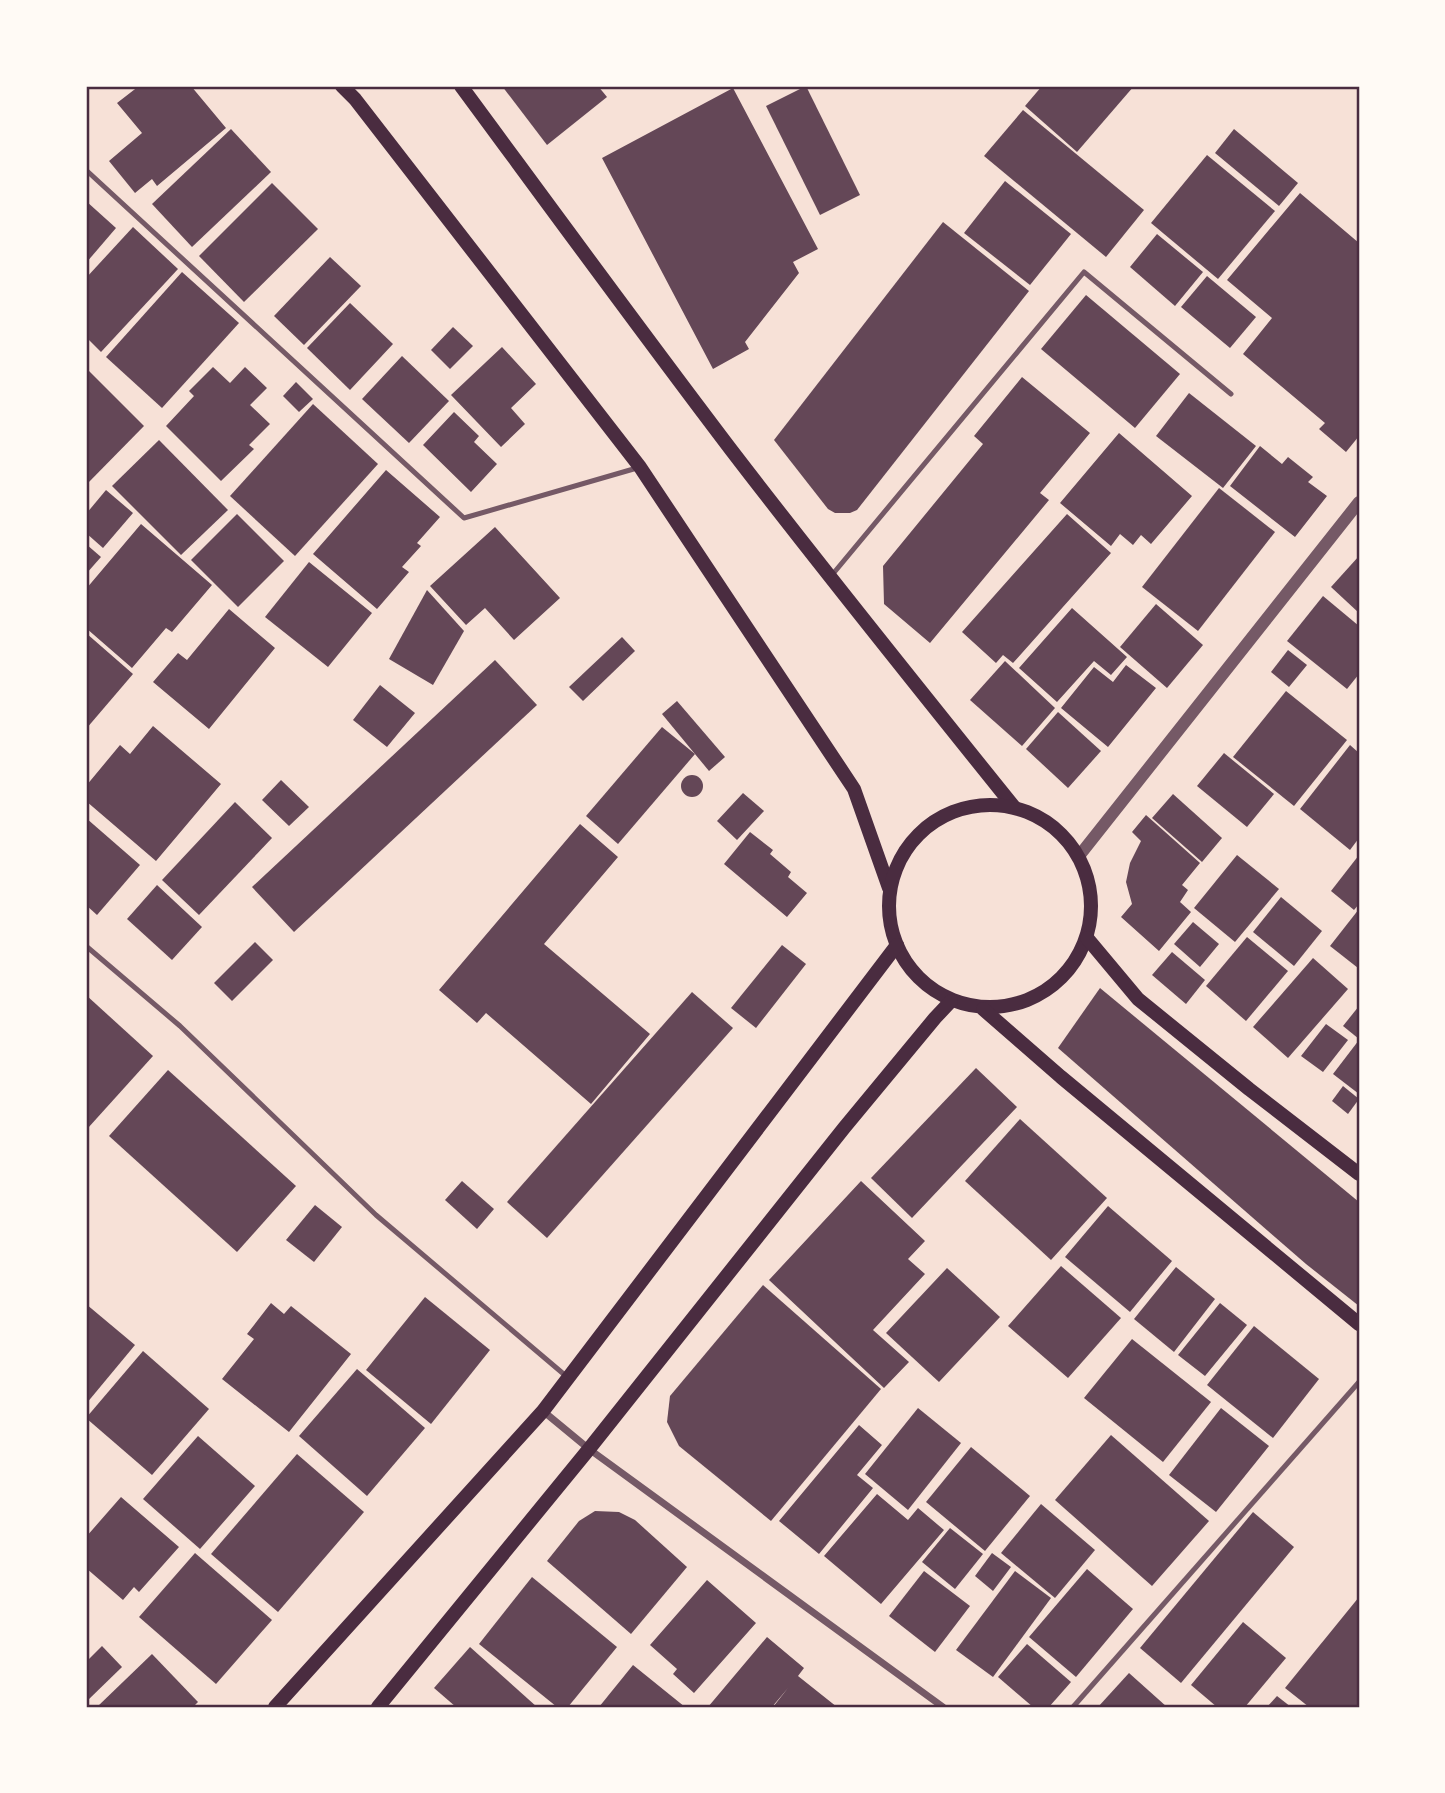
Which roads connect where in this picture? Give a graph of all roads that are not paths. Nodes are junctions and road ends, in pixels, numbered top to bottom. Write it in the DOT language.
graph roads {
  1 [pos="342,86"];
  2 [pos="461,86"];
  3 [pos="86,170"];
  4 [pos="1231,394"];
  5 [pos="640,467"];
  6 [pos="1359,502"];
  7 [pos="830,578"];
  8 [pos="1014,807"];
  9 [pos="1079,856"];
  10 [pos="889,888"];
  11 [pos="1087,938"];
  12 [pos="897,945"];
  13 [pos="86,946"];
  14 [pos="951,1001"];
  15 [pos="983,1009"];
  16 [pos="1359,1174"];
  17 [pos="1359,1324"];
  18 [pos="568,1378"];
  19 [pos="1359,1382"];
  20 [pos="542,1411"];
  21 [pos="589,1449"];
  22 [pos="275,1707"];
  23 [pos="378,1707"];
  24 [pos="943,1707"];
  25 [pos="1073,1707"];
  1 -- 5 [label="main road"];
  2 -- 7 [label="main road"];
  3 -- 5 [label="lane"];
  4 -- 7 [label="lane"];
  5 -- 10 [label="main road"];
  6 -- 9 [label="street"];
  7 -- 8 [label="main road"];
  8 -- 9 [label="main road"];
  8 -- 10 [label="main road"];
  9 -- 11 [label="main road"];
  10 -- 12 [label="main road"];
  11 -- 15 [label="main road"];
  11 -- 16 [label="main road"];
  12 -- 14 [label="main road"];
  12 -- 18 [label="main road"];
  13 -- 18 [label="lane"];
  14 -- 15 [label="main road"];
  14 -- 21 [label="main road"];
  15 -- 17 [label="main road"];
  18 -- 20 [label="main road"];
  19 -- 25 [label="lane"];
  20 -- 21 [label="street"];
  20 -- 22 [label="main road"];
  21 -- 23 [label="main road"];
  21 -- 24 [label="street"];
}
